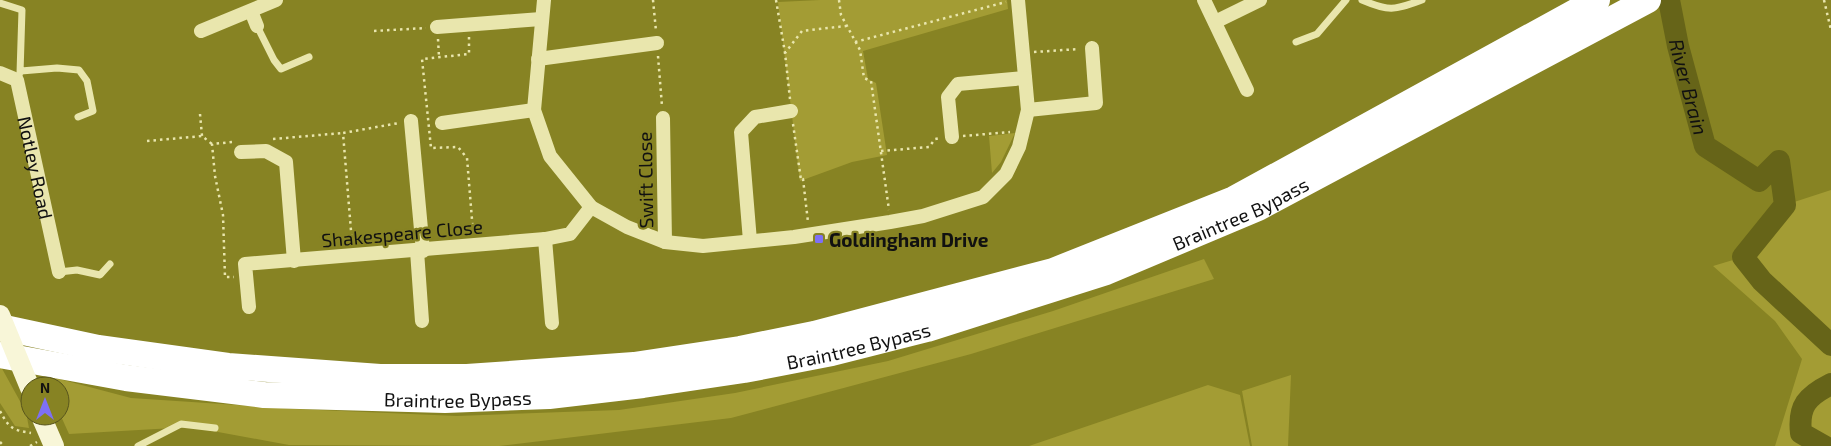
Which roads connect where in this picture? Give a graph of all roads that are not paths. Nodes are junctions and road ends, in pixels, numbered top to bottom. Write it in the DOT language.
graph roads {
  1 [pos="276,0"];
  2 [pos="544,0"];
  3 [pos="1018,0"];
  4 [pos="1024,0"];
  5 [pos="1204,0"];
  6 [pos="1260,0"];
  7 [pos="1346,0"];
  8 [pos="1362,0"];
  9 [pos="1422,0"];
  10 [pos="1597,0"];
  11 [pos="1648,0"];
  12 [pos="0,3"];
  13 [pos="251,11"];
  14 [pos="541,19"];
  15 [pos="1215,22"];
  16 [pos="257,26"];
  17 [pos="437,27"];
  18 [pos="201,31"];
  19 [pos="1296,42"];
  20 [pos="657,43"];
  21 [pos="1092,48"];
  22 [pos="309,57"];
  23 [pos="538,59"];
  24 [pos="0,73"];
  25 [pos="19,76"];
  26 [pos="1025,78"];
  27 [pos="1247,90"];
  28 [pos="534,110"];
  29 [pos="1028,110"];
  30 [pos="791,111"];
  31 [pos="78,117"];
  32 [pos="663,118"];
  33 [pos="411,121"];
  34 [pos="442,123"];
  35 [pos="952,137"];
  36 [pos="240,147"];
  37 [pos="591,207"];
  38 [pos="546,239"];
  39 [pos="750,241"];
  40 [pos="665,242"];
  41 [pos="420,251"];
  42 [pos="294,261"];
  43 [pos="110,264"];
  44 [pos="58,272"];
  45 [pos="249,307"];
  46 [pos="0,315"];
  47 [pos="422,321"];
  48 [pos="552,323"];
  49 [pos="0,327"];
  50 [pos="0,355"];
  51 [pos="25,376"];
  52 [pos="214,428"];
  53 [pos="138,446"];
  1 -- 13 [label="street"];
  2 -- 14 [label="street"];
  3 -- 4 [label="street"];
  3 -- 26 [label="street"];
  5 -- 15 [label="street"];
  6 -- 15 [label="street"];
  7 -- 19 [label="lane"];
  8 -- 9 [label="lane"];
  10 -- 49 [label="highway, Braintree Bypass"];
  11 -- 50 [label="highway, Braintree Bypass"];
  12 -- 25 [label="lane"];
  13 -- 16 [label="street"];
  13 -- 18 [label="street"];
  14 -- 17 [label="street"];
  14 -- 23 [label="street"];
  15 -- 27 [label="street"];
  16 -- 22 [label="lane"];
  20 -- 23 [label="street"];
  21 -- 29 [label="street"];
  23 -- 28 [label="street"];
  24 -- 25 [label="street"];
  25 -- 31 [label="lane"];
  25 -- 44 [label="street, Notley Road"];
  26 -- 29 [label="street"];
  26 -- 35 [label="street"];
  28 -- 34 [label="street"];
  28 -- 37 [label="street"];
  29 -- 39 [label="street"];
  30 -- 39 [label="street"];
  32 -- 40 [label="street, Swift Close"];
  33 -- 41 [label="street"];
  36 -- 42 [label="street"];
  37 -- 38 [label="street, Shakespeare Close"];
  37 -- 40 [label="street"];
  38 -- 41 [label="street, Shakespeare Close"];
  38 -- 48 [label="street"];
  39 -- 40 [label="street"];
  41 -- 42 [label="street, Shakespeare Close"];
  41 -- 47 [label="street"];
  42 -- 45 [label="street, Shakespeare Close"];
  43 -- 44 [label="lane"];
  46 -- 51 [label="street, bridge"];
  52 -- 53 [label="lane"];
}
